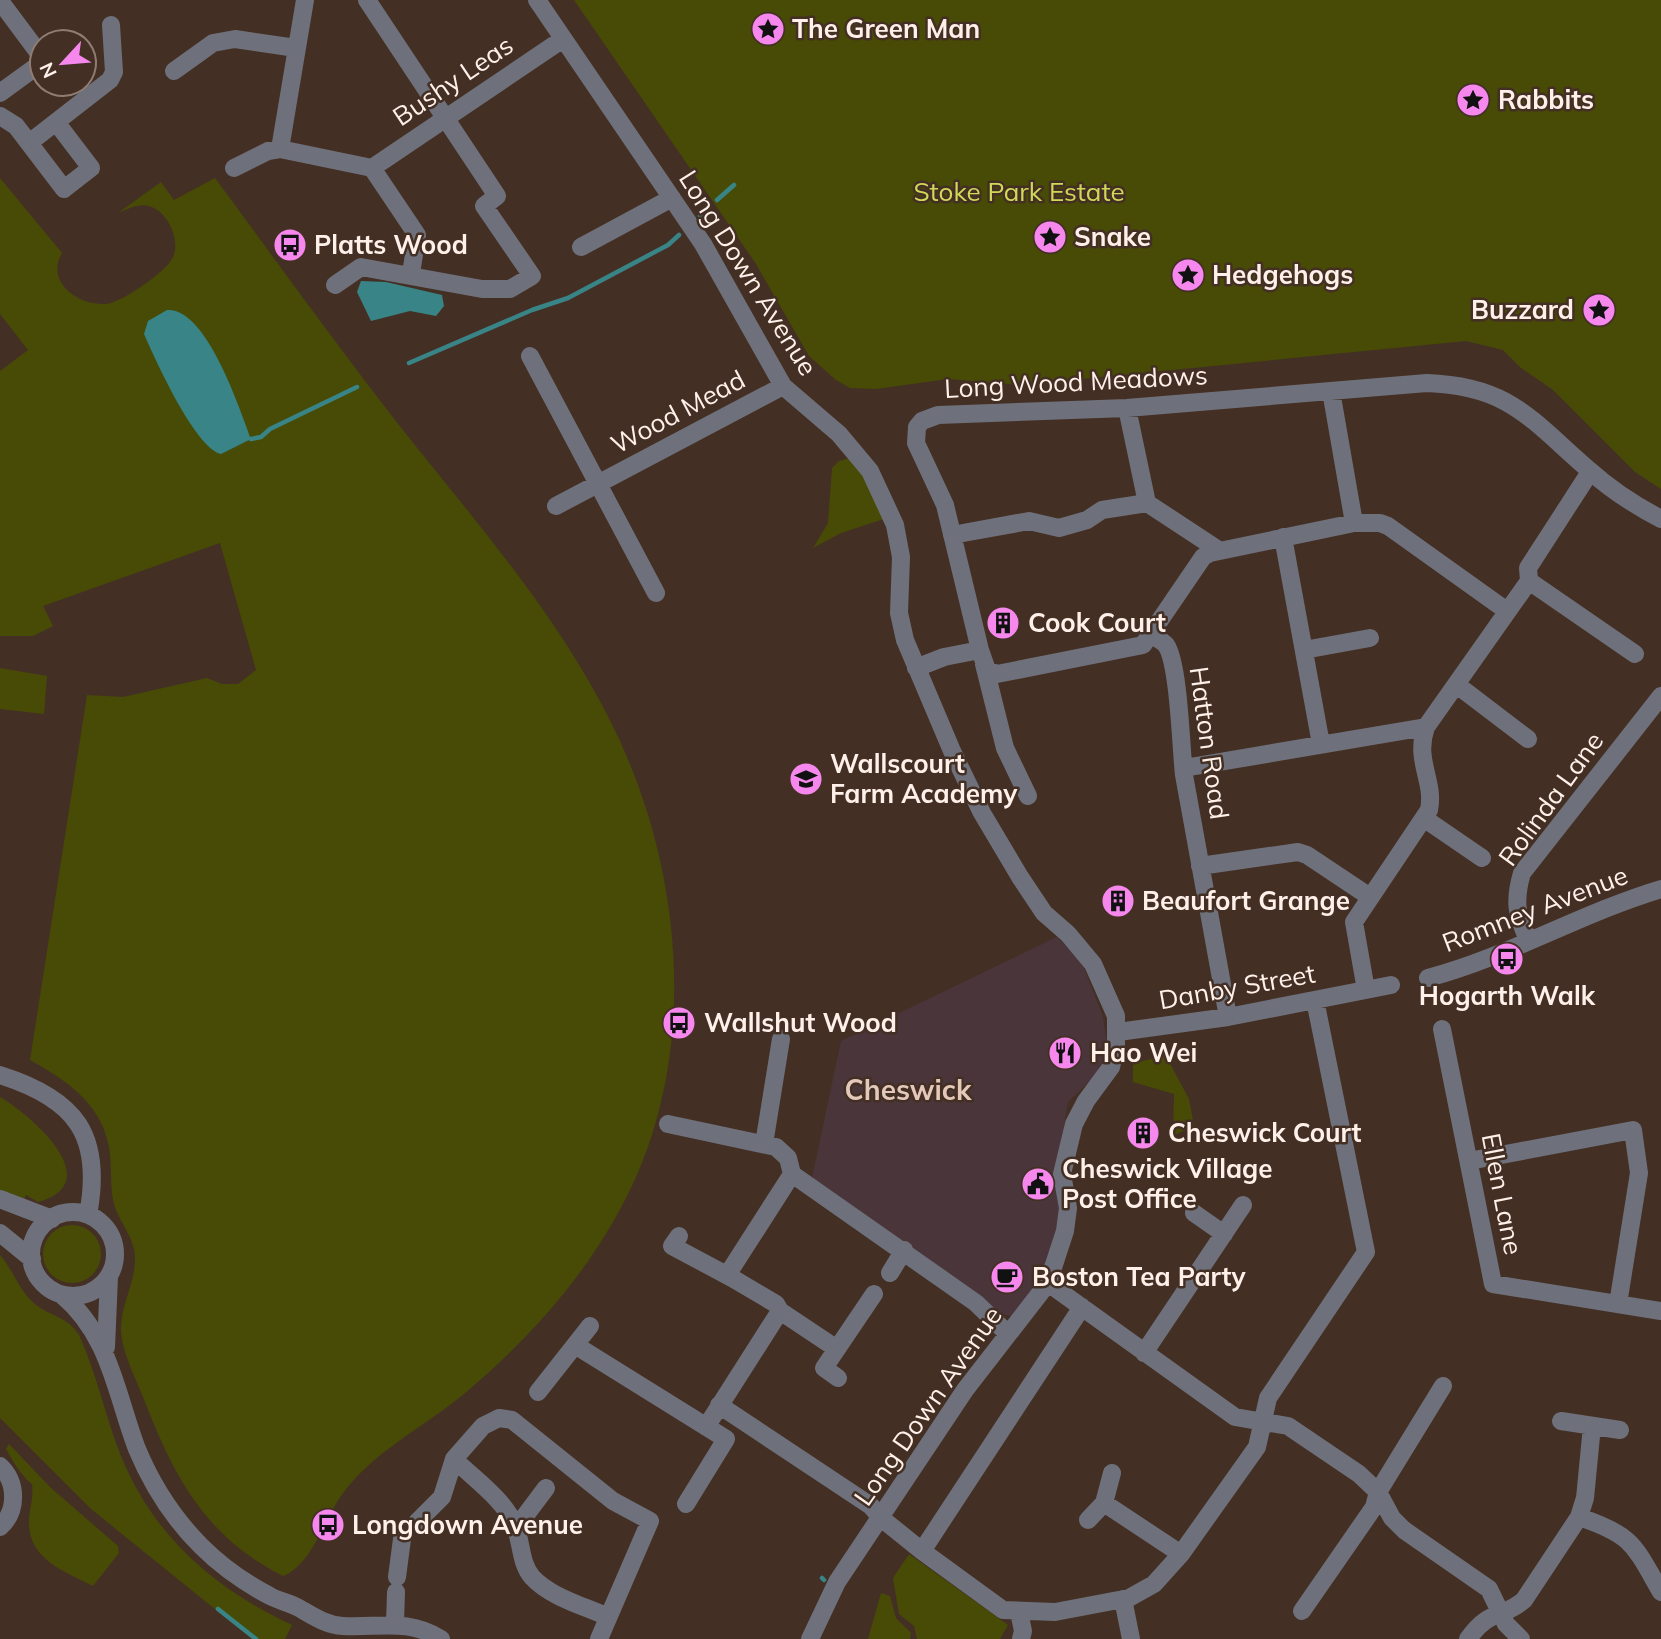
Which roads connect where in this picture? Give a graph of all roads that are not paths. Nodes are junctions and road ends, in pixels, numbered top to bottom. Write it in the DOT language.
graph roads {
  1 [pos="305,0"];
  2 [pos="366,0"];
  3 [pos="537,0"];
  4 [pos="0,1"];
  5 [pos="111,25"];
  6 [pos="563,39"];
  7 [pos="296,48"];
  8 [pos="174,71"];
  9 [pos="0,93"];
  10 [pos="0,116"];
  11 [pos="444,118"];
  12 [pos="56,122"];
  13 [pos="29,143"];
  14 [pos="280,149"];
  15 [pos="234,168"];
  16 [pos="372,168"];
  17 [pos="672,198"];
  18 [pos="581,247"];
  19 [pos="411,274"];
  20 [pos="335,285"];
  21 [pos="530,356"];
  22 [pos="783,386"];
  23 [pos="1331,391"];
  24 [pos="1127,408"];
  25 [pos="1590,472"];
  26 [pos="597,484"];
  27 [pos="1147,503"];
  28 [pos="555,506"];
  29 [pos="1661,519"];
  30 [pos="1354,523"];
  31 [pos="952,535"];
  32 [pos="1283,537"];
  33 [pos="1217,549"];
  34 [pos="1529,581"];
  35 [pos="656,593"];
  36 [pos="1507,611"];
  37 [pos="1152,635"];
  38 [pos="1370,638"];
  39 [pos="1304,650"];
  40 [pos="1635,654"];
  41 [pos="982,657"];
  42 [pos="916,668"];
  43 [pos="1457,685"];
  44 [pos="1661,696"];
  45 [pos="1426,727"];
  46 [pos="1528,739"];
  47 [pos="1321,744"];
  48 [pos="1184,768"];
  49 [pos="1028,796"];
  50 [pos="1425,819"];
  51 [pos="1482,858"];
  52 [pos="1200,866"];
  53 [pos="1661,889"];
  54 [pos="1370,897"];
  55 [pos="1529,941"];
  56 [pos="1428,978"];
  57 [pos="1391,985"];
  58 [pos="1366,990"];
  59 [pos="1315,1000"];
  60 [pos="1228,1017"];
  61 [pos="1442,1029"];
  62 [pos="1118,1032"];
  63 [pos="782,1039"];
  64 [pos="0,1075"];
  65 [pos="668,1124"];
  66 [pos="764,1144"];
  67 [pos="1469,1161"];
  68 [pos="792,1174"];
  69 [pos="0,1199"];
  70 [pos="1242,1205"];
  71 [pos="1194,1213"];
  72 [pos="88,1215"];
  73 [pos="51,1219"];
  74 [pos="0,1233"];
  75 [pos="1224,1234"];
  76 [pos="679,1236"];
  77 [pos="904,1250"];
  78 [pos="32,1259"];
  79 [pos="890,1273"];
  80 [pos="108,1277"];
  81 [pos="732,1278"];
  82 [pos="1048,1283"];
  83 [pos="874,1294"];
  84 [pos="62,1295"];
  85 [pos="1618,1304"];
  86 [pos="1083,1307"];
  87 [pos="780,1311"];
  88 [pos="1661,1311"];
  89 [pos="590,1326"];
  90 [pos="1007,1333"];
  91 [pos="575,1345"];
  92 [pos="837,1349"];
  93 [pos="107,1353"];
  94 [pos="1144,1353"];
  95 [pos="838,1378"];
  96 [pos="1443,1386"];
  97 [pos="538,1392"];
  98 [pos="719,1405"];
  99 [pos="1561,1421"];
  100 [pos="1264,1422"];
  101 [pos="1592,1426"];
  102 [pos="706,1427"];
  103 [pos="1620,1430"];
  104 [pos="454,1459"];
  105 [pos="0,1466"];
  106 [pos="1112,1473"];
  107 [pos="546,1488"];
  108 [pos="1378,1492"];
  109 [pos="1104,1503"];
  110 [pos="686,1504"];
  111 [pos="1579,1517"];
  112 [pos="881,1518"];
  113 [pos="1088,1520"];
  114 [pos="417,1522"];
  115 [pos="0,1527"];
  116 [pos="516,1528"];
  117 [pos="402,1539"];
  118 [pos="922,1551"];
  119 [pos="1181,1554"];
  120 [pos="1661,1592"];
  121 [pos="1123,1599"];
  122 [pos="1302,1611"];
  123 [pos="1501,1611"];
  124 [pos="1019,1612"];
  125 [pos="608,1617"];
  126 [pos="395,1623"];
  127 [pos="440,1639"];
  128 [pos="599,1639"];
  129 [pos="810,1639"];
  130 [pos="1021,1639"];
  131 [pos="1131,1639"];
  132 [pos="1468,1639"];
  133 [pos="1521,1639"];
  1 -- 7 [label="street"];
  2 -- 11 [label="street"];
  3 -- 6 [label="street, Long Down Avenue"];
  4 -- 9 [label="street"];
  5 -- 12 [label="street"];
  6 -- 11 [label="street, Bushy Leas"];
  6 -- 17 [label="street, Long Down Avenue"];
  7 -- 8 [label="street"];
  7 -- 14 [label="street"];
  10 -- 13 [label="street"];
  11 -- 16 [label="street, Bushy Leas"];
  11 -- 19 [label="street"];
  12 -- 13 [label="street"];
  12 -- 13 [label="street"];
  14 -- 15 [label="street"];
  14 -- 16 [label="street"];
  16 -- 19 [label="street"];
  17 -- 18 [label="street"];
  17 -- 22 [label="street, Long Down Avenue"];
  19 -- 20 [label="street"];
  21 -- 26 [label="street, Wood Mead"];
  22 -- 26 [label="street, Wood Mead"];
  22 -- 42 [label="street, Long Down Avenue"];
  23 -- 24 [label="street, Long Wood Meadows"];
  23 -- 25 [label="street, Long Wood Meadows"];
  23 -- 30 [label="street"];
  24 -- 27 [label="street"];
  24 -- 31 [label="street, Long Wood Meadows"];
  25 -- 29 [label="street, Long Wood Meadows"];
  25 -- 34 [label="street"];
  26 -- 28 [label="street, Wood Mead"];
  26 -- 35 [label="street, Wood Mead"];
  27 -- 31 [label="street"];
  27 -- 33 [label="street"];
  30 -- 32 [label="street"];
  30 -- 36 [label="street"];
  31 -- 41 [label="street, Long Wood Meadows"];
  32 -- 33 [label="street"];
  32 -- 39 [label="street"];
  33 -- 37 [label="street"];
  34 -- 36 [label="street"];
  34 -- 40 [label="street"];
  36 -- 43 [label="street"];
  37 -- 41 [label="street"];
  37 -- 48 [label="street, Hatton Road"];
  38 -- 39 [label="street"];
  39 -- 47 [label="street"];
  41 -- 42 [label="street"];
  41 -- 49 [label="street, Long Wood Meadows"];
  42 -- 62 [label="street, Long Down Avenue"];
  43 -- 45 [label="street"];
  43 -- 46 [label="street"];
  44 -- 55 [label="street, Rolinda Lane"];
  45 -- 47 [label="street"];
  45 -- 50 [label="street"];
  47 -- 48 [label="street"];
  48 -- 52 [label="street, Hatton Road"];
  50 -- 51 [label="street"];
  50 -- 54 [label="street"];
  52 -- 54 [label="street"];
  52 -- 60 [label="street, Hatton Road"];
  53 -- 55 [label="street, Romney Avenue"];
  54 -- 58 [label="street"];
  55 -- 56 [label="street, Romney Avenue"];
  57 -- 58 [label="street, Danby Street"];
  58 -- 59 [label="street, Danby Street"];
  59 -- 60 [label="street, Danby Street"];
  59 -- 100 [label="street"];
  60 -- 62 [label="street, Danby Street"];
  61 -- 67 [label="street, Ellen Lane"];
  62 -- 82 [label="street, Long Down Avenue"];
  63 -- 66 [label="street"];
  64 -- 72 [label="street"];
  65 -- 66 [label="street"];
  66 -- 68 [label="street"];
  67 -- 85 [label="street, Ellen Lane"];
  67 -- 85 [label="street"];
  68 -- 77 [label="street"];
  68 -- 81 [label="street"];
  69 -- 73 [label="street"];
  70 -- 75 [label="street"];
  71 -- 75 [label="street"];
  72 -- 73 [label="street"];
  72 -- 80 [label="street"];
  73 -- 78 [label="street"];
  74 -- 78 [label="street"];
  75 -- 94 [label="street"];
  76 -- 81 [label="street"];
  77 -- 79 [label="street"];
  77 -- 90 [label="street"];
  78 -- 84 [label="street"];
  80 -- 84 [label="street"];
  80 -- 93 [label="street"];
  81 -- 87 [label="street"];
  82 -- 86 [label="street"];
  82 -- 90 [label="street, Long Down Avenue"];
  83 -- 92 [label="street"];
  84 -- 93 [label="street"];
  85 -- 88 [label="street, Ellen Lane"];
  86 -- 94 [label="street"];
  86 -- 118 [label="street"];
  87 -- 92 [label="street"];
  87 -- 98 [label="street"];
  89 -- 91 [label="street"];
  90 -- 112 [label="street, Long Down Avenue"];
  91 -- 97 [label="street"];
  91 -- 102 [label="street"];
  92 -- 95 [label="street"];
  93 -- 126 [label="street"];
  94 -- 100 [label="street"];
  96 -- 108 [label="street"];
  98 -- 102 [label="street"];
  98 -- 112 [label="street"];
  99 -- 101 [label="street"];
  100 -- 108 [label="street"];
  100 -- 119 [label="street"];
  101 -- 103 [label="street"];
  101 -- 111 [label="street"];
  102 -- 110 [label="street"];
  104 -- 114 [label="street"];
  104 -- 116 [label="street"];
  104 -- 125 [label="street"];
  105 -- 115 [label="street"];
  106 -- 109 [label="street"];
  107 -- 116 [label="street"];
  108 -- 122 [label="street"];
  108 -- 123 [label="street"];
  109 -- 113 [label="street"];
  109 -- 119 [label="street"];
  111 -- 120 [label="street"];
  111 -- 123 [label="street"];
  112 -- 118 [label="street"];
  112 -- 129 [label="street, Long Down Avenue"];
  116 -- 125 [label="street"];
  117 -- 126 [label="street"];
  118 -- 124 [label="street"];
  119 -- 121 [label="street"];
  121 -- 124 [label="street"];
  121 -- 131 [label="street"];
  123 -- 132 [label="street"];
  123 -- 133 [label="street"];
  124 -- 130 [label="street"];
  125 -- 128 [label="street"];
  126 -- 127 [label="street"];
}
